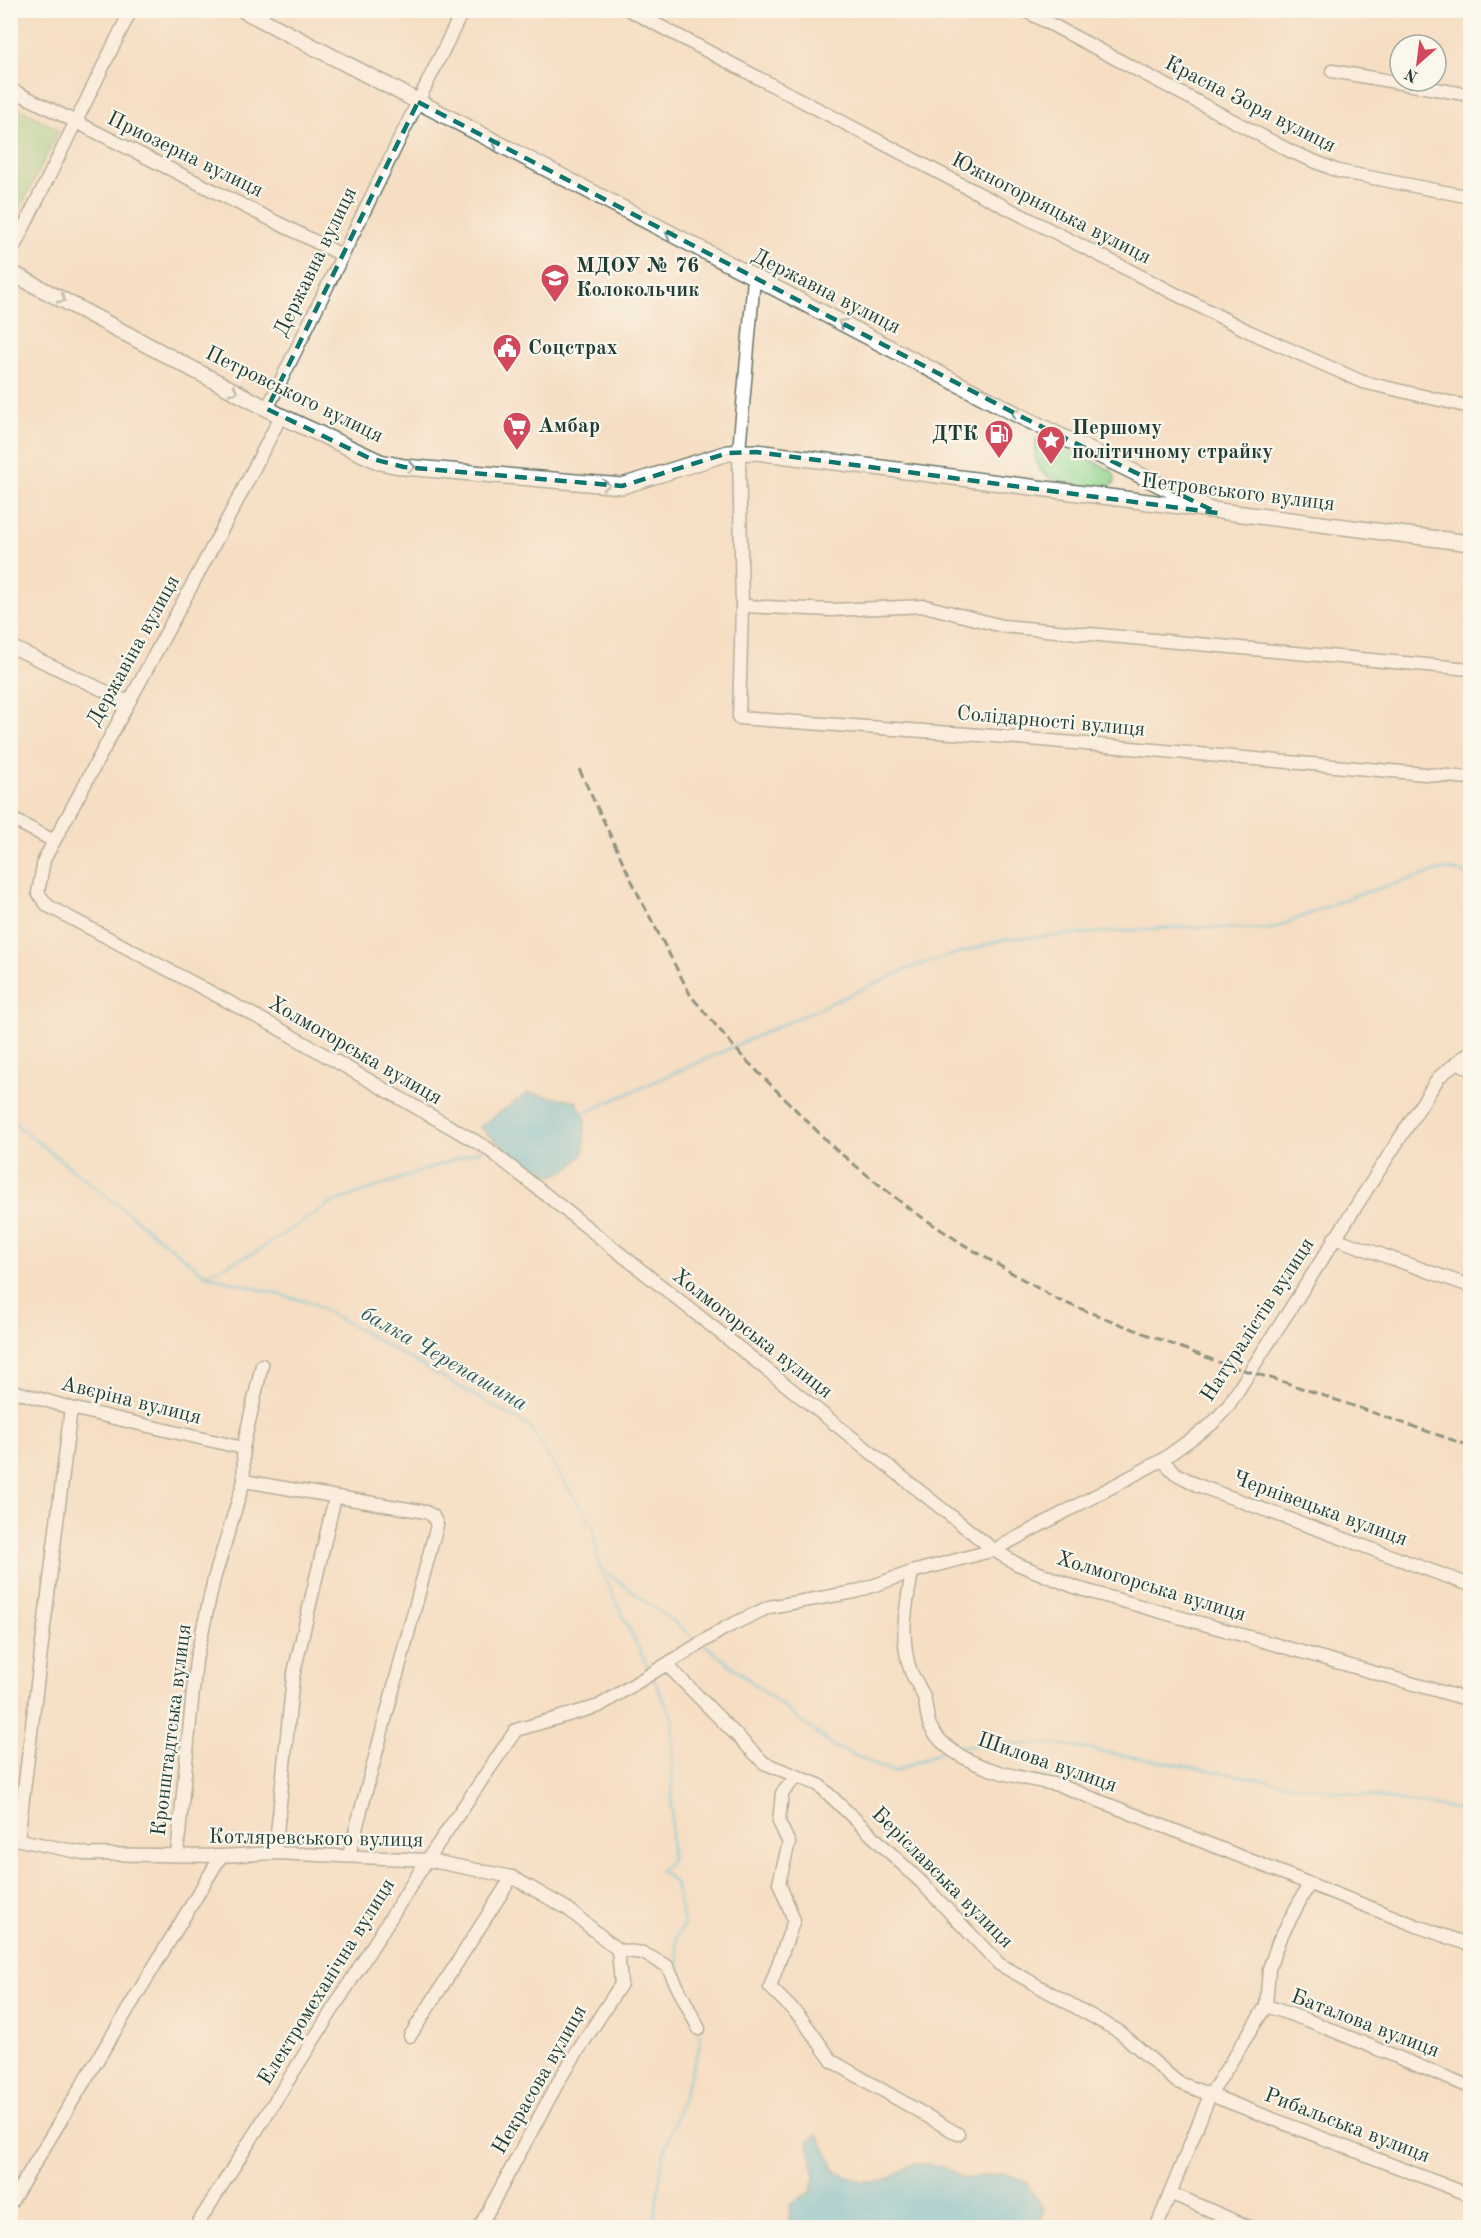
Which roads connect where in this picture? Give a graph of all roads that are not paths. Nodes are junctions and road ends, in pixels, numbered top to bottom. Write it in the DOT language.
graph roads {
  1 [pos="131,10"];
  2 [pos="243,10"];
  3 [pos="463,10"];
  4 [pos="629,10"];
  5 [pos="1024,10"];
  6 [pos="1332,71"];
  7 [pos="10,89"];
  8 [pos="1470,95"];
  9 [pos="418,102"];
  10 [pos="76,122"];
  11 [pos="1470,197"];
  12 [pos="10,255"];
  13 [pos="342,255"];
  14 [pos="10,272"];
  15 [pos="754,278"];
  16 [pos="1470,407"];
  17 [pos="274,412"];
  18 [pos="739,451"];
  19 [pos="1218,513"];
  20 [pos="1470,543"];
  21 [pos="742,606"];
  22 [pos="10,646"];
  23 [pos="1470,669"];
  24 [pos="128,702"];
  25 [pos="1470,778"];
  26 [pos="10,818"];
  27 [pos="54,841"];
  28 [pos="48,906"];
  29 [pos="1470,1052"];
  30 [pos="1457,1062"];
  31 [pos="1470,1069"];
  32 [pos="1334,1238"];
  33 [pos="1470,1286"];
  34 [pos="262,1365"];
  35 [pos="10,1390"];
  36 [pos="71,1408"];
  37 [pos="243,1448"];
  38 [pos="1162,1460"];
  39 [pos="244,1481"];
  40 [pos="335,1497"];
  41 [pos="994,1551"];
  42 [pos="912,1572"];
  43 [pos="1470,1585"];
  44 [pos="667,1665"];
  45 [pos="1470,1700"];
  46 [pos="797,1776"];
  47 [pos="14,1839"];
  48 [pos="275,1853"];
  49 [pos="177,1855"];
  50 [pos="221,1856"];
  51 [pos="349,1856"];
  52 [pos="427,1860"];
  53 [pos="512,1877"];
  54 [pos="1309,1884"];
  55 [pos="1470,1945"];
  56 [pos="618,1950"];
  57 [pos="1266,2006"];
  58 [pos="699,2030"];
  59 [pos="410,2036"];
  60 [pos="1450,2078"];
  61 [pos="1470,2079"];
  62 [pos="1470,2087"];
  63 [pos="1210,2095"];
  64 [pos="958,2134"];
  65 [pos="1170,2193"];
  66 [pos="1470,2194"];
  67 [pos="10,2204"];
  68 [pos="195,2228"];
  69 [pos="479,2228"];
  70 [pos="1156,2228"];
  71 [pos="1251,2228"];
  1 -- 10 [label="street"];
  2 -- 9 [label="main road, Державна вулиця"];
  3 -- 9 [label="street, Державна вулиця"];
  4 -- 16 [label="street, Южногорняцька вулиця"];
  5 -- 11 [label="street, Красна Зоря вулиця"];
  6 -- 8 [label="street"];
  7 -- 10 [label="street, Приозерна вулиця"];
  9 -- 13 [label="street, Державна вулиця"];
  15 -- 9 [label="main road, Державна вулиця, one-way"];
  10 -- 12 [label="street"];
  10 -- 13 [label="street, Приозерна вулиця"];
  13 -- 17 [label="street, Державна вулиця"];
  14 -- 17 [label="main road, Петровського вулиця, one-way"];
  15 -- 18 [label="street, Солідарності вулиця"];
  19 -- 15 [label="main road, Державна вулиця, one-way"];
  17 -- 18 [label="main road, Петровського вулиця, one-way"];
  17 -- 24 [label="street, Державіна вулиця"];
  18 -- 19 [label="main road, Петровського вулиця"];
  18 -- 21 [label="street, Солідарності вулиця"];
  19 -- 20 [label="main road, Петровського вулиця"];
  21 -- 23 [label="street"];
  21 -- 25 [label="street, Солідарності вулиця"];
  22 -- 24 [label="street"];
  24 -- 27 [label="street, Державіна вулиця"];
  26 -- 27 [label="street"];
  27 -- 28 [label="street, Державіна вулиця"];
  28 -- 41 [label="street, Холмогорська вулиця"];
  29 -- 30 [label="street, Натуралістів вулиця"];
  30 -- 31 [label="street"];
  30 -- 32 [label="street, Натуралістів вулиця"];
  32 -- 33 [label="street"];
  32 -- 38 [label="street, Натуралістів вулиця"];
  34 -- 37 [label="street, Кронштадтська вулиця"];
  35 -- 36 [label="street, Авєріна вулиця"];
  36 -- 37 [label="street, Авєріна вулиця"];
  36 -- 47 [label="street"];
  37 -- 39 [label="street, Кронштадтська вулиця"];
  38 -- 41 [label="street, Натуралістів вулиця"];
  38 -- 43 [label="street, Чернівецька вулиця"];
  39 -- 40 [label="street"];
  39 -- 49 [label="street, Кронштадтська вулиця"];
  40 -- 48 [label="street"];
  40 -- 51 [label="street"];
  41 -- 42 [label="street, Натуралістів вулиця"];
  41 -- 45 [label="street, Холмогорська вулиця"];
  42 -- 44 [label="street, Електромеханічна вулиця"];
  42 -- 54 [label="street, Шилова вулиця"];
  44 -- 46 [label="street, Беріславська вулиця"];
  44 -- 52 [label="street, Електромеханічна вулиця"];
  46 -- 63 [label="street, Беріславська вулиця"];
  46 -- 64 [label="street"];
  47 -- 49 [label="street, Котляревського вулиця"];
  48 -- 50 [label="street, Котляревського вулиця"];
  48 -- 51 [label="street, Котляревського вулиця"];
  49 -- 50 [label="street, Котляревського вулиця"];
  50 -- 67 [label="street"];
  51 -- 52 [label="street, Котляревського вулиця"];
  52 -- 53 [label="street, Котляревського вулиця"];
  52 -- 68 [label="street, Електромеханічна вулиця"];
  53 -- 56 [label="street, Котляревського вулиця"];
  53 -- 59 [label="street"];
  54 -- 55 [label="street, Шилова вулиця"];
  54 -- 57 [label="street"];
  56 -- 58 [label="street, Котляревського вулиця"];
  56 -- 69 [label="street, Некрасова вулиця"];
  57 -- 60 [label="street, Баталова вулиця"];
  57 -- 63 [label="street"];
  60 -- 61 [label="street, Баталова вулиця"];
  60 -- 62 [label="street, Баталова вулиця"];
  63 -- 65 [label="street"];
  63 -- 66 [label="street, Рибальська вулиця"];
  65 -- 70 [label="street"];
  65 -- 71 [label="street"];
}
